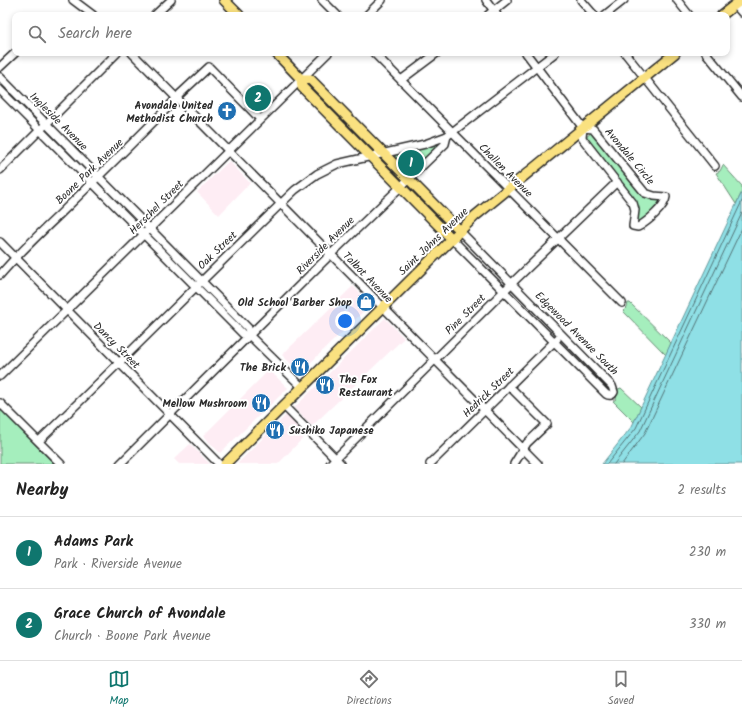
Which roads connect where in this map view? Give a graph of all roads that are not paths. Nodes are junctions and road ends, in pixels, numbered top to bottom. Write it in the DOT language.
graph roads {
  1 [pos="73,0"];
  2 [pos="171,0"];
  3 [pos="224,0"];
  4 [pos="322,0"];
  5 [pos="382,0"];
  6 [pos="486,0"];
  7 [pos="508,0"];
  8 [pos="581,0"];
  9 [pos="624,0"];
  10 [pos="677,0"];
  11 [pos="738,2"];
  12 [pos="90,12"];
  13 [pos="158,12"];
  14 [pos="236,12"];
  15 [pos="334,12"];
  16 [pos="370,12"];
  17 [pos="492,12"];
  18 [pos="495,12"];
  19 [pos="591,12"];
  20 [pos="609,12"];
  21 [pos="687,12"];
  22 [pos="726,12"];
  23 [pos="742,14"];
  24 [pos="12,56"];
  25 [pos="113,56"];
  26 [pos="135,56"];
  27 [pos="279,56"];
  28 [pos="325,56"];
  29 [pos="377,56"];
  30 [pos="433,56"];
  31 [pos="528,56"];
  32 [pos="551,56"];
  33 [pos="627,56"];
  34 [pos="671,56"];
  35 [pos="708,56"];
  36 [pos="0,67"];
  37 [pos="536,67"];
  38 [pos="0,78"];
  39 [pos="645,78"];
  40 [pos="301,79"];
  41 [pos="401,80"];
  42 [pos="0,90"];
  43 [pos="742,97"];
  44 [pos="177,98"];
  45 [pos="260,119"];
  46 [pos="46,123"];
  47 [pos="583,128"];
  48 [pos="40,130"];
  49 [pos="450,134"];
  50 [pos="228,150"];
  51 [pos="383,154"];
  52 [pos="370,156"];
  53 [pos="715,166"];
  54 [pos="0,170"];
  55 [pos="98,176"];
  56 [pos="408,179"];
  57 [pos="91,182"];
  58 [pos="617,182"];
  59 [pos="401,186"];
  60 [pos="508,188"];
  61 [pos="281,204"];
  62 [pos="150,228"];
  63 [pos="460,231"];
  64 [pos="144,234"];
  65 [pos="452,239"];
  66 [pos="558,239"];
  67 [pos="0,242"];
  68 [pos="331,254"];
  69 [pos="15,258"];
  70 [pos="0,275"];
  71 [pos="198,284"];
  72 [pos="511,284"];
  73 [pos="503,292"];
  74 [pos="622,303"];
  75 [pos="383,307"];
  76 [pos="67,310"];
  77 [pos="561,334"];
  78 [pos="250,336"];
  79 [pos="554,342"];
  80 [pos="435,360"];
  81 [pos="120,363"];
  82 [pos="0,376"];
  83 [pos="509,386"];
  84 [pos="302,387"];
  85 [pos="0,403"];
  86 [pos="284,406"];
  87 [pos="484,411"];
  88 [pos="171,414"];
  89 [pos="39,441"];
  90 [pos="523,449"];
  91 [pos="336,458"];
  92 [pos="61,464"];
  93 [pos="120,464"];
  94 [pos="219,464"];
  95 [pos="224,464"];
  96 [pos="330,464"];
  97 [pos="341,464"];
  98 [pos="430,464"];
  99 [pos="514,464"];
  100 [pos="538,464"];
  1 -- 12 [label="street"];
  2 -- 13 [label="street"];
  3 -- 14 [label="main road"];
  4 -- 15 [label="street"];
  5 -- 16 [label="street"];
  6 -- 17 [label="street"];
  7 -- 18 [label="street"];
  8 -- 19 [label="street"];
  9 -- 20 [label="street"];
  10 -- 21 [label="street"];
  11 -- 22 [label="main road"];
  11 -- 23 [label="street"];
  24 -- 36 [label="street"];
  25 -- 46 [label="street"];
  26 -- 44 [label="street, Talbot Avenue"];
  27 -- 40 [label="main road, Edgewood Avenue South"];
  28 -- 40 [label="street, Herschel Street"];
  29 -- 41 [label="street, Challen Avenue"];
  30 -- 41 [label="street"];
  31 -- 37 [label="street"];
  32 -- 37 [label="street, Riverside Avenue"];
  33 -- 39 [label="street"];
  34 -- 39 [label="main road, Saint Johns Avenue"];
  35 -- 43 [label="street"];
  37 -- 47 [label="street"];
  37 -- 49 [label="street, Riverside Avenue"];
  38 -- 46 [label="street, Ingleside Avenue"];
  39 -- 47 [label="main road, Saint Johns Avenue"];
  39 -- 53 [label="street"];
  40 -- 45 [label="street, Herschel Street"];
  40 -- 51 [label="main road, Edgewood Avenue South"];
  40 -- 52 [label="main road, Edgewood Avenue South"];
  41 -- 49 [label="street, Challen Avenue"];
  42 -- 48 [label="street, Ingleside Avenue"];
  44 -- 45 [label="street, Boone Park Avenue"];
  44 -- 50 [label="street, Talbot Avenue"];
  44 -- 55 [label="street, Boone Park Avenue"];
  45 -- 50 [label="street, Herschel Street"];
  46 -- 48 [label="street"];
  46 -- 55 [label="street, Ingleside Avenue"];
  47 -- 58 [label="street, Avondale Circle"];
  47 -- 58 [label="street, Avondale Circle"];
  47 -- 60 [label="main road, Saint Johns Avenue"];
  48 -- 54 [label="street"];
  48 -- 57 [label="street, Ingleside Avenue"];
  49 -- 51 [label="street, Oak Street"];
  49 -- 56 [label="street, Riverside Avenue"];
  49 -- 60 [label="street, Challen Avenue"];
  50 -- 61 [label="street, Talbot Avenue"];
  50 -- 62 [label="street, Herschel Street"];
  51 -- 52 [label="street, Oak Street"];
  51 -- 56 [label="main road, Edgewood Avenue South"];
  52 -- 59 [label="main road, Edgewood Avenue South"];
  52 -- 61 [label="street, Oak Street"];
  55 -- 57 [label="street, Boone Park Avenue"];
  55 -- 62 [label="street, Ingleside Avenue"];
  56 -- 59 [label="street, Riverside Avenue"];
  56 -- 63 [label="main road, Edgewood Avenue South"];
  57 -- 64 [label="street, Ingleside Avenue"];
  57 -- 69 [label="street, Boone Park Avenue"];
  58 -- 66 [label="street, Pine Street"];
  59 -- 65 [label="main road, Edgewood Avenue South"];
  59 -- 68 [label="street, Riverside Avenue"];
  60 -- 63 [label="main road, Saint Johns Avenue"];
  60 -- 66 [label="street, Challen Avenue"];
  61 -- 68 [label="street, Talbot Avenue"];
  61 -- 71 [label="street, Oak Street"];
  62 -- 64 [label="street, Herschel Street"];
  62 -- 71 [label="street, Ingleside Avenue"];
  63 -- 65 [label="main road, Saint Johns Avenue"];
  63 -- 72 [label="street, Edgewood Avenue South"];
  64 -- 71 [label="street, Ingleside Avenue"];
  64 -- 76 [label="street, Herschel Street"];
  65 -- 73 [label="street, Edgewood Avenue South"];
  65 -- 75 [label="main road, Saint Johns Avenue"];
  66 -- 72 [label="street, Pine Street"];
  66 -- 74 [label="street, Challen Avenue"];
  67 -- 69 [label="street, Dancy Street"];
  68 -- 75 [label="street, Talbot Avenue"];
  68 -- 78 [label="street, Riverside Avenue"];
  69 -- 70 [label="street, Boone Park Avenue"];
  69 -- 76 [label="street, Dancy Street"];
  71 -- 78 [label="street, Ingleside Avenue"];
  71 -- 81 [label="street, Oak Street"];
  72 -- 73 [label="street, Pine Street"];
  72 -- 77 [label="street, Edgewood Avenue South"];
  73 -- 79 [label="street, Edgewood Avenue South"];
  73 -- 80 [label="street, Pine Street"];
  75 -- 80 [label="street, Talbot Avenue"];
  75 -- 84 [label="main road, Saint Johns Avenue"];
  76 -- 81 [label="street, Dancy Street"];
  76 -- 82 [label="street, Herschel Street"];
  77 -- 79 [label="street, Hedrick Street"];
  77 -- 79 [label="street, Edgewood Avenue South"];
  78 -- 84 [label="street, Ingleside Avenue"];
  78 -- 88 [label="street, Riverside Avenue"];
  79 -- 83 [label="street, Hedrick Street"];
  80 -- 87 [label="street, Talbot Avenue"];
  80 -- 91 [label="street, Pine Street"];
  81 -- 88 [label="street, Dancy Street"];
  81 -- 89 [label="street, Oak Street"];
  83 -- 87 [label="street, Hedrick Street"];
  83 -- 90 [label="street"];
  84 -- 86 [label="main road, Saint Johns Avenue"];
  85 -- 89 [label="street"];
  86 -- 91 [label="street"];
  86 -- 95 [label="main road, Saint Johns Avenue"];
  87 -- 90 [label="street, Talbot Avenue"];
  87 -- 98 [label="street, Hedrick Street"];
  88 -- 93 [label="street, Riverside Avenue"];
  88 -- 94 [label="street, Dancy Street"];
  89 -- 92 [label="street"];
  90 -- 99 [label="street"];
  90 -- 100 [label="street, Talbot Avenue"];
  91 -- 96 [label="street, Pine Street"];
  91 -- 97 [label="street"];
}
